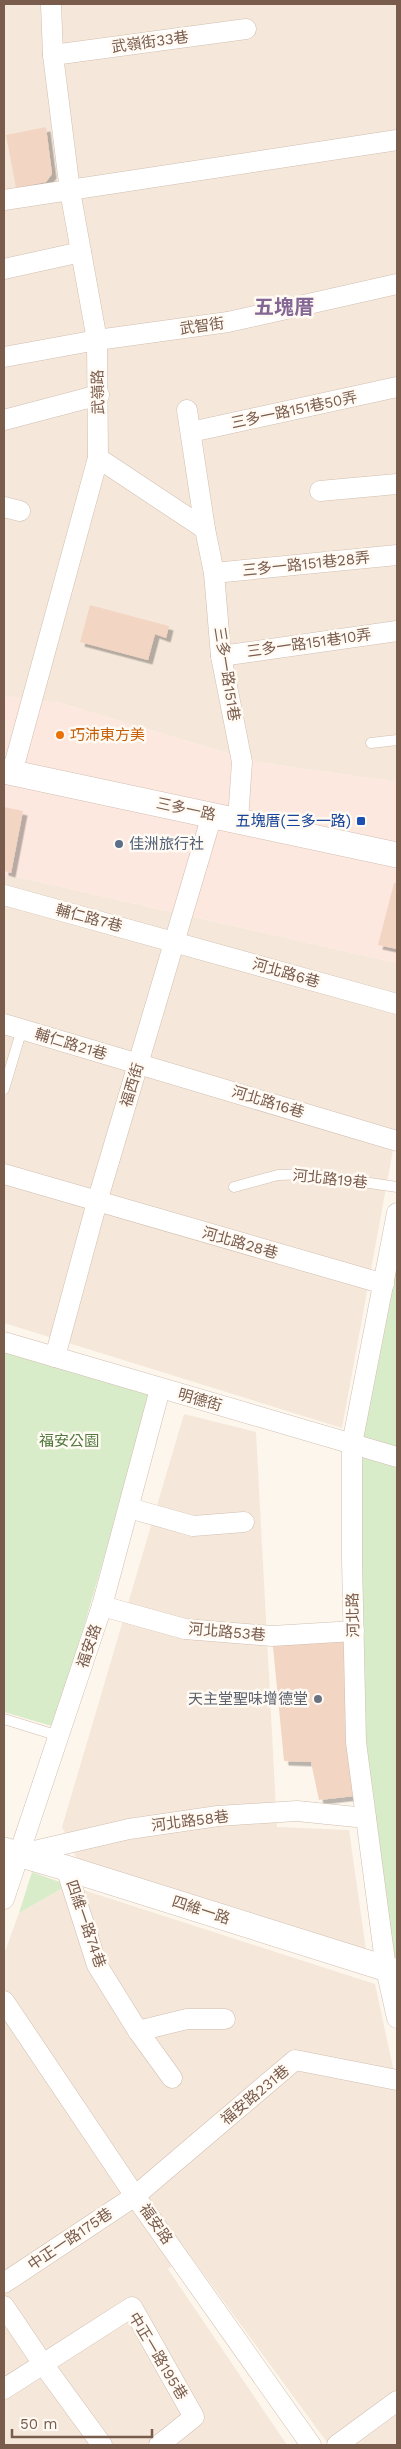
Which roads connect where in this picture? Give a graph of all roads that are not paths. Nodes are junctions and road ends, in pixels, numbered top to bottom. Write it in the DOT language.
graph roads {
  1 [pos="51,4"];
  2 [pos="246,29"];
  3 [pos="54,55"];
  4 [pos="397,140"];
  5 [pos="70,191"];
  6 [pos="4,200"];
  7 [pos="81,252"];
  8 [pos="4,269"];
  9 [pos="397,284"];
  10 [pos="97,340"];
  11 [pos="4,357"];
  12 [pos="397,387"];
  13 [pos="99,395"];
  14 [pos="187,410"];
  15 [pos="4,420"];
  16 [pos="192,432"];
  17 [pos="98,458"];
  18 [pos="397,484"];
  19 [pos="320,491"];
  20 [pos="205,529"];
  21 [pos="397,555"];
  22 [pos="214,573"];
  23 [pos="397,631"];
  24 [pos="221,656"];
  25 [pos="397,740"];
  26 [pos="370,743"];
  27 [pos="8,772"];
  28 [pos="212,815"];
  29 [pos="238,820"];
  30 [pos="397,855"];
  31 [pos="4,895"];
  32 [pos="174,942"];
  33 [pos="397,1004"];
  34 [pos="13,1026"];
  35 [pos="138,1064"];
  36 [pos="4,1089"];
  37 [pos="397,1141"];
  38 [pos="4,1174"];
  39 [pos="234,1187"];
  40 [pos="397,1187"];
  41 [pos="97,1202"];
  42 [pos="397,1213"];
  43 [pos="384,1284"];
  44 [pos="4,1342"];
  45 [pos="55,1357"];
  46 [pos="160,1389"];
  47 [pos="352,1444"];
  48 [pos="397,1457"];
  49 [pos="129,1508"];
  50 [pos="244,1522"];
  51 [pos="102,1606"];
  52 [pos="354,1631"];
  53 [pos="4,1719"];
  54 [pos="59,1736"];
  55 [pos="366,1818"];
  56 [pos="10,1853"];
  57 [pos="66,1868"];
  58 [pos="4,1899"];
  59 [pos="391,1970"];
  60 [pos="4,2001"];
  61 [pos="397,2018"];
  62 [pos="225,2019"];
  63 [pos="138,2031"];
  64 [pos="172,2078"];
  65 [pos="397,2080"];
  66 [pos="135,2196"];
  67 [pos="4,2283"];
  68 [pos="4,2306"];
  69 [pos="42,2364"];
  70 [pos="4,2389"];
  71 [pos="397,2401"];
  72 [pos="102,2445"];
  73 [pos="159,2445"];
  74 [pos="311,2445"];
  75 [pos="337,2445"];
  1 -- 3 [label="street, 武嶺路"];
  2 -- 3 [label="street, 武嶺街33巷"];
  3 -- 5 [label="street, 武嶺路"];
  4 -- 5 [label="street"];
  5 -- 6 [label="street"];
  5 -- 7 [label="street, 武嶺路"];
  7 -- 8 [label="street"];
  7 -- 10 [label="street, 武嶺路"];
  9 -- 10 [label="street, 武智街"];
  10 -- 11 [label="street, 武智街"];
  10 -- 13 [label="street, 武嶺路"];
  12 -- 16 [label="street, 三多一路151巷50弄"];
  13 -- 15 [label="street"];
  13 -- 17 [label="street, 武嶺路"];
  14 -- 16 [label="street, 三多一路151巷"];
  16 -- 20 [label="street, 三多一路151巷"];
  17 -- 20 [label="street"];
  17 -- 27 [label="street, 武嶺路"];
  18 -- 19 [label="street"];
  20 -- 22 [label="street, 三多一路151巷"];
  21 -- 22 [label="street, 三多一路151巷28弄"];
  22 -- 24 [label="street, 三多一路151巷"];
  23 -- 24 [label="street, 三多一路151巷10弄"];
  24 -- 29 [label="street, 三多一路151巷"];
  25 -- 26 [label="lane"];
  27 -- 28 [label="street, 三多一路"];
  28 -- 29 [label="street, 三多一路"];
  28 -- 32 [label="street, 福西街"];
  29 -- 30 [label="street, 三多一路"];
  31 -- 32 [label="street, 輔仁路7巷"];
  32 -- 33 [label="street, 河北路6巷"];
  32 -- 35 [label="street, 福西街"];
  34 -- 35 [label="street, 輔仁路21巷"];
  34 -- 36 [label="lane"];
  35 -- 37 [label="street, 河北路16巷"];
  35 -- 41 [label="street, 福西街"];
  38 -- 41 [label="street, 河北路28巷"];
  39 -- 40 [label="lane, 河北路19巷"];
  41 -- 43 [label="street, 河北路28巷"];
  41 -- 45 [label="street, 福西街"];
  42 -- 43 [label="street, 河北路"];
  43 -- 47 [label="street, 河北路"];
  44 -- 45 [label="street, 明德街"];
  45 -- 46 [label="street, 明德街"];
  46 -- 47 [label="street, 明德街"];
  46 -- 49 [label="street, 福安路"];
  47 -- 48 [label="street, 明德街"];
  47 -- 52 [label="street, 河北路"];
  49 -- 50 [label="street"];
  49 -- 51 [label="street, 福安路"];
  51 -- 52 [label="street, 河北路53巷"];
  51 -- 54 [label="street, 福安路"];
  52 -- 55 [label="street, 河北路"];
  53 -- 54 [label="lane"];
  54 -- 56 [label="street, 福安路"];
  55 -- 56 [label="street, 河北路58巷"];
  55 -- 59 [label="street, 河北路"];
  56 -- 57 [label="street, 四維一路"];
  56 -- 58 [label="street, 福安路"];
  57 -- 59 [label="street, 四維一路"];
  57 -- 63 [label="street, 四維一路74巷"];
  59 -- 61 [label="street, 河北路"];
  60 -- 66 [label="street, 福安路"];
  62 -- 63 [label="street"];
  63 -- 64 [label="street, 四維一路74巷"];
  65 -- 66 [label="street, 福安路231巷"];
  66 -- 67 [label="street, 中正一路175巷"];
  66 -- 74 [label="street, 福安路"];
  68 -- 69 [label="street"];
  69 -- 70 [label="street, 中正一路195巷"];
  69 -- 72 [label="street"];
  69 -- 73 [label="street, 中正一路195巷"];
  71 -- 75 [label="street"];
}
